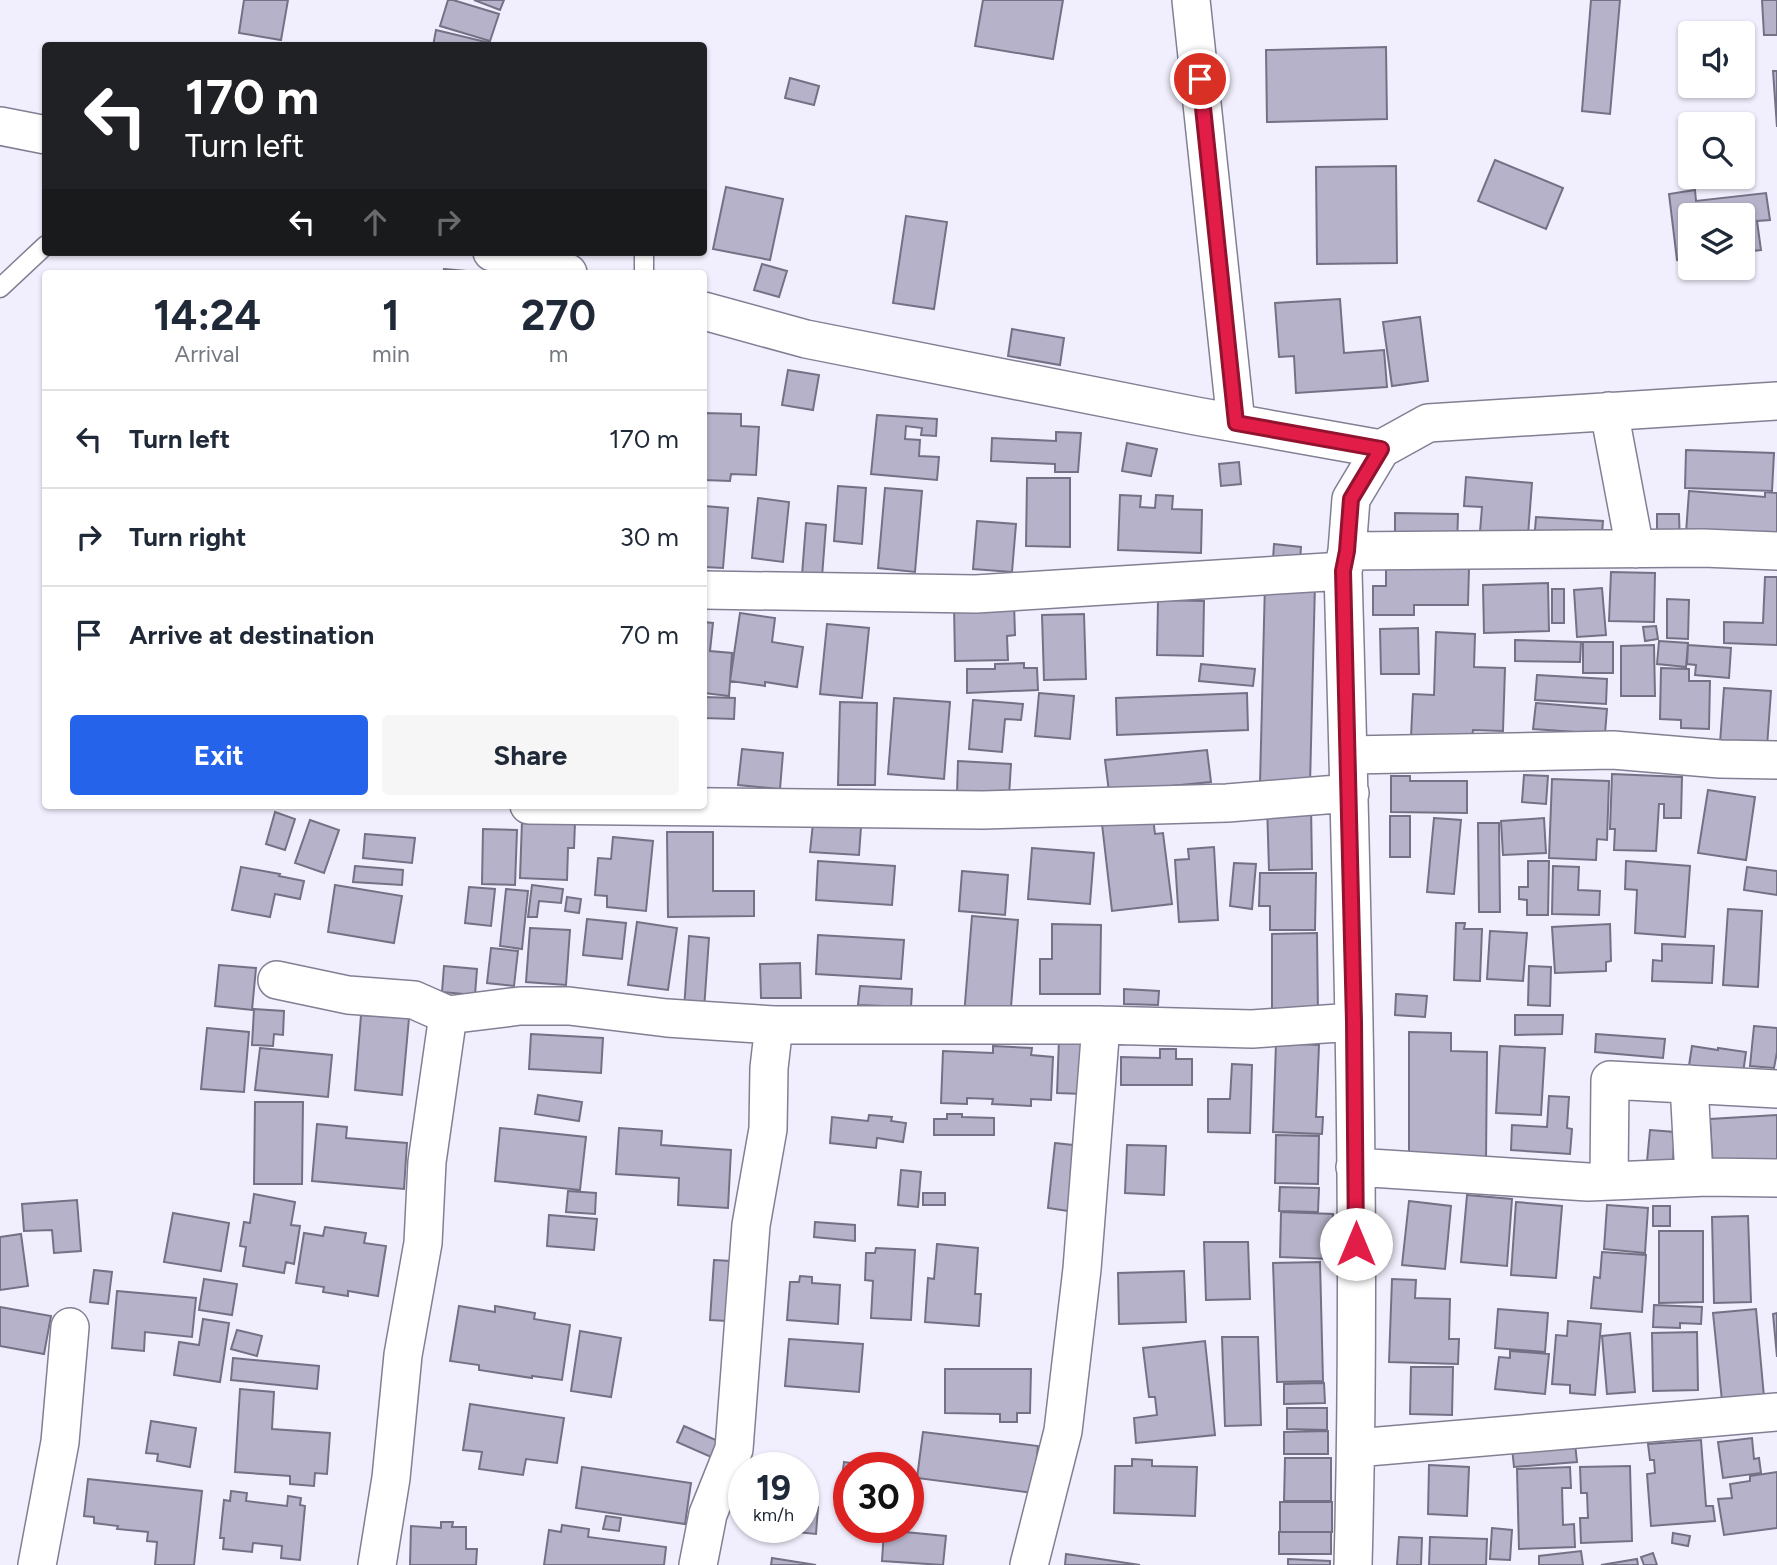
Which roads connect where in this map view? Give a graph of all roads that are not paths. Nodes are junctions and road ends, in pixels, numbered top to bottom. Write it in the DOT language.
graph roads {
  1 [pos="1191,0"];
  2 [pos="0,126"];
  3 [pos="42,134"];
  4 [pos="42,249"];
  5 [pos="506,256"];
  6 [pos="557,270"];
  7 [pos="0,288"];
  8 [pos="707,312"];
  9 [pos="1777,401"];
  10 [pos="1609,411"];
  11 [pos="1236,423"];
  12 [pos="1381,449"];
  13 [pos="1635,549"];
  14 [pos="1777,551"];
  15 [pos="1345,561"];
  16 [pos="707,590"];
  17 [pos="1348,755"];
  18 [pos="1777,760"];
  19 [pos="1350,793"];
  20 [pos="707,807"];
  21 [pos="277,980"];
  22 [pos="448,1014"];
  23 [pos="1354,1022"];
  24 [pos="775,1025"];
  25 [pos="1101,1025"];
  26 [pos="1689,1084"];
  27 [pos="1777,1089"];
  28 [pos="1355,1167"];
  29 [pos="1694,1177"];
  30 [pos="1777,1178"];
  31 [pos="1609,1181"];
  32 [pos="70,1328"];
  33 [pos="1777,1412"];
  34 [pos="1356,1448"];
  35 [pos="37,1565"];
  36 [pos="377,1565"];
  37 [pos="698,1565"];
  38 [pos="1029,1565"];
  39 [pos="1353,1565"];
  1 -- 11 [label="street"];
  2 -- 3 [label="street"];
  4 -- 7 [label="lane"];
  5 -- 6 [label="street"];
  8 -- 11 [label="street"];
  9 -- 10 [label="street"];
  10 -- 12 [label="street"];
  10 -- 13 [label="street"];
  11 -- 12 [label="street"];
  12 -- 15 [label="street"];
  13 -- 14 [label="street"];
  13 -- 15 [label="street"];
  15 -- 16 [label="street"];
  15 -- 17 [label="street"];
  17 -- 18 [label="street"];
  17 -- 19 [label="street"];
  19 -- 20 [label="street"];
  19 -- 23 [label="street"];
  21 -- 22 [label="street"];
  22 -- 24 [label="street"];
  22 -- 36 [label="street"];
  23 -- 25 [label="street"];
  23 -- 28 [label="street"];
  24 -- 25 [label="street"];
  24 -- 37 [label="street"];
  25 -- 38 [label="street"];
  26 -- 27 [label="street"];
  26 -- 29 [label="street"];
  26 -- 31 [label="street"];
  28 -- 31 [label="street"];
  28 -- 34 [label="street"];
  29 -- 30 [label="street"];
  29 -- 31 [label="street"];
  32 -- 35 [label="street"];
  33 -- 34 [label="street"];
  34 -- 39 [label="street"];
}
